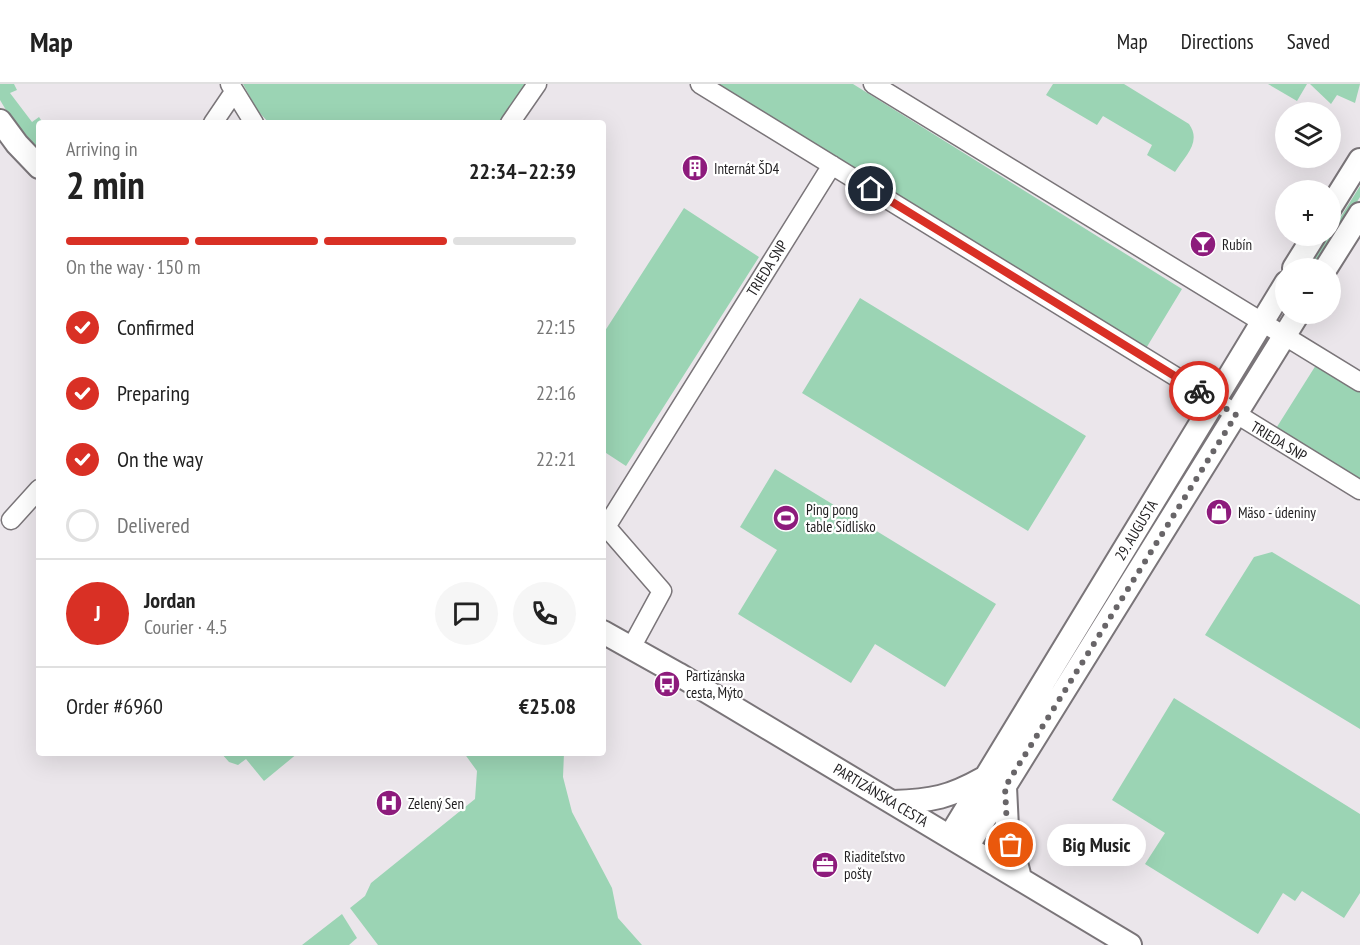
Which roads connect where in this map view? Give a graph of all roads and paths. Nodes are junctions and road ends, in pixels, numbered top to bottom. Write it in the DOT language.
graph roads {
  1 [pos="537,84"];
  2 [pos="700,84"];
  3 [pos="873,84"];
  4 [pos="232,88"];
  5 [pos="215,120"];
  6 [pos="252,120"];
  7 [pos="512,120"];
  8 [pos="0,121"];
  9 [pos="1360,160"];
  10 [pos="36,164"];
  11 [pos="832,165"];
  12 [pos="1341,190"];
  13 [pos="1360,214"];
  14 [pos="1332,258"];
  15 [pos="1275,301"];
  16 [pos="1261,323"];
  17 [pos="1292,324"];
  18 [pos="1284,337"];
  19 [pos="1359,382"];
  20 [pos="1214,401"];
  21 [pos="1236,415"];
  22 [pos="1360,490"];
  23 [pos="36,492"];
  24 [pos="11,520"];
  25 [pos="606,523"];
  26 [pos="606,526"];
  27 [pos="606,634"];
  28 [pos="631,648"];
  29 [pos="995,782"];
  30 [pos="893,802"];
  31 [pos="958,842"];
  32 [pos="1020,879"];
  33 [pos="1130,945"];
  1 -- 7 [label="street"];
  2 -- 11 [label="street, TRIEDA SNP"];
  3 -- 16 [label="street"];
  4 -- 5 [label="street"];
  4 -- 6 [label="street"];
  8 -- 10 [label="street"];
  9 -- 12 [label="street"];
  11 -- 20 [label="street, TRIEDA SNP"];
  11 -- 25 [label="street, TRIEDA SNP"];
  13 -- 14 [label="street"];
  15 -- 16 [label="street, 29. AUGUSTA"];
  16 -- 18 [label="street"];
  16 -- 20 [label="street, 29. AUGUSTA"];
  17 -- 18 [label="street, 29. AUGUSTA"];
  18 -- 19 [label="street"];
  18 -- 21 [label="street, 29. AUGUSTA"];
  20 -- 21 [label="street, TRIEDA SNP"];
  20 -- 29 [label="street, 29. AUGUSTA"];
  21 -- 22 [label="street, TRIEDA SNP"];
  21 -- 29 [label="street, 29. AUGUSTA"];
  23 -- 24 [label="street"];
  26 -- 28 [label="street"];
  27 -- 28 [label="street, PARTIZÁNSKA CESTA"];
  28 -- 30 [label="street, PARTIZÁNSKA CESTA"];
  29 -- 30 [label="street, 29. AUGUSTA"];
  29 -- 31 [label="street, 29. AUGUSTA"];
  29 -- 32 [label="street"];
  30 -- 31 [label="street, PARTIZÁNSKA CESTA"];
  31 -- 32 [label="street, PARTIZÁNSKA CESTA"];
  32 -- 33 [label="street, PARTIZÁNSKA CESTA"];
}
